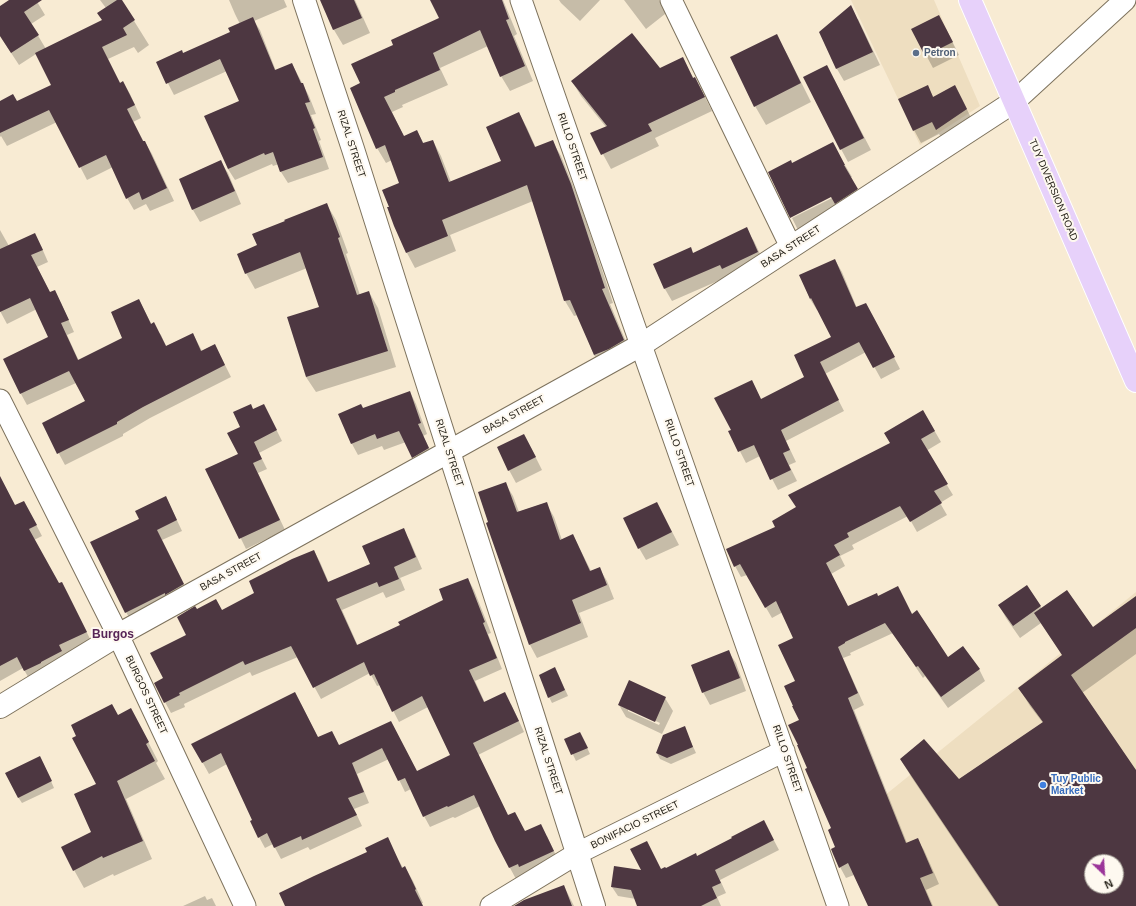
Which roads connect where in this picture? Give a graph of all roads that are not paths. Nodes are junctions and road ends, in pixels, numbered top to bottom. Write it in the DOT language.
graph roads {
  1 [pos="304,0"];
  2 [pos="521,0"];
  3 [pos="671,0"];
  4 [pos="970,0"];
  5 [pos="1125,0"];
  6 [pos="1014,101"];
  7 [pos="791,247"];
  8 [pos="641,344"];
  9 [pos="1136,381"];
  10 [pos="0,400"];
  11 [pos="449,451"];
  12 [pos="118,635"];
  13 [pos="0,707"];
  14 [pos="784,751"];
  15 [pos="578,853"];
  16 [pos="245,906"];
  17 [pos="491,906"];
  18 [pos="594,906"];
  19 [pos="838,906"];
  1 -- 11 [label="street, RIZAL STREET"];
  2 -- 8 [label="street, RILLO STREET"];
  3 -- 7 [label="street"];
  4 -- 6 [label="main road, TUY DIVERSION ROAD"];
  5 -- 6 [label="street"];
  6 -- 7 [label="street, BASA STREET"];
  6 -- 9 [label="main road, TUY DIVERSION ROAD"];
  7 -- 8 [label="street, BASA STREET"];
  8 -- 11 [label="street, BASA STREET"];
  8 -- 14 [label="street, RILLO STREET"];
  10 -- 12 [label="street, BURGOS STREET"];
  11 -- 12 [label="street, BASA STREET"];
  11 -- 15 [label="street, RIZAL STREET"];
  12 -- 13 [label="street, BASA STREET"];
  12 -- 16 [label="street, BURGOS STREET"];
  14 -- 15 [label="street, BONIFACIO STREET"];
  14 -- 19 [label="street, RILLO STREET"];
  15 -- 17 [label="street, BONIFACIO STREET"];
  15 -- 18 [label="street, RIZAL STREET"];
}
